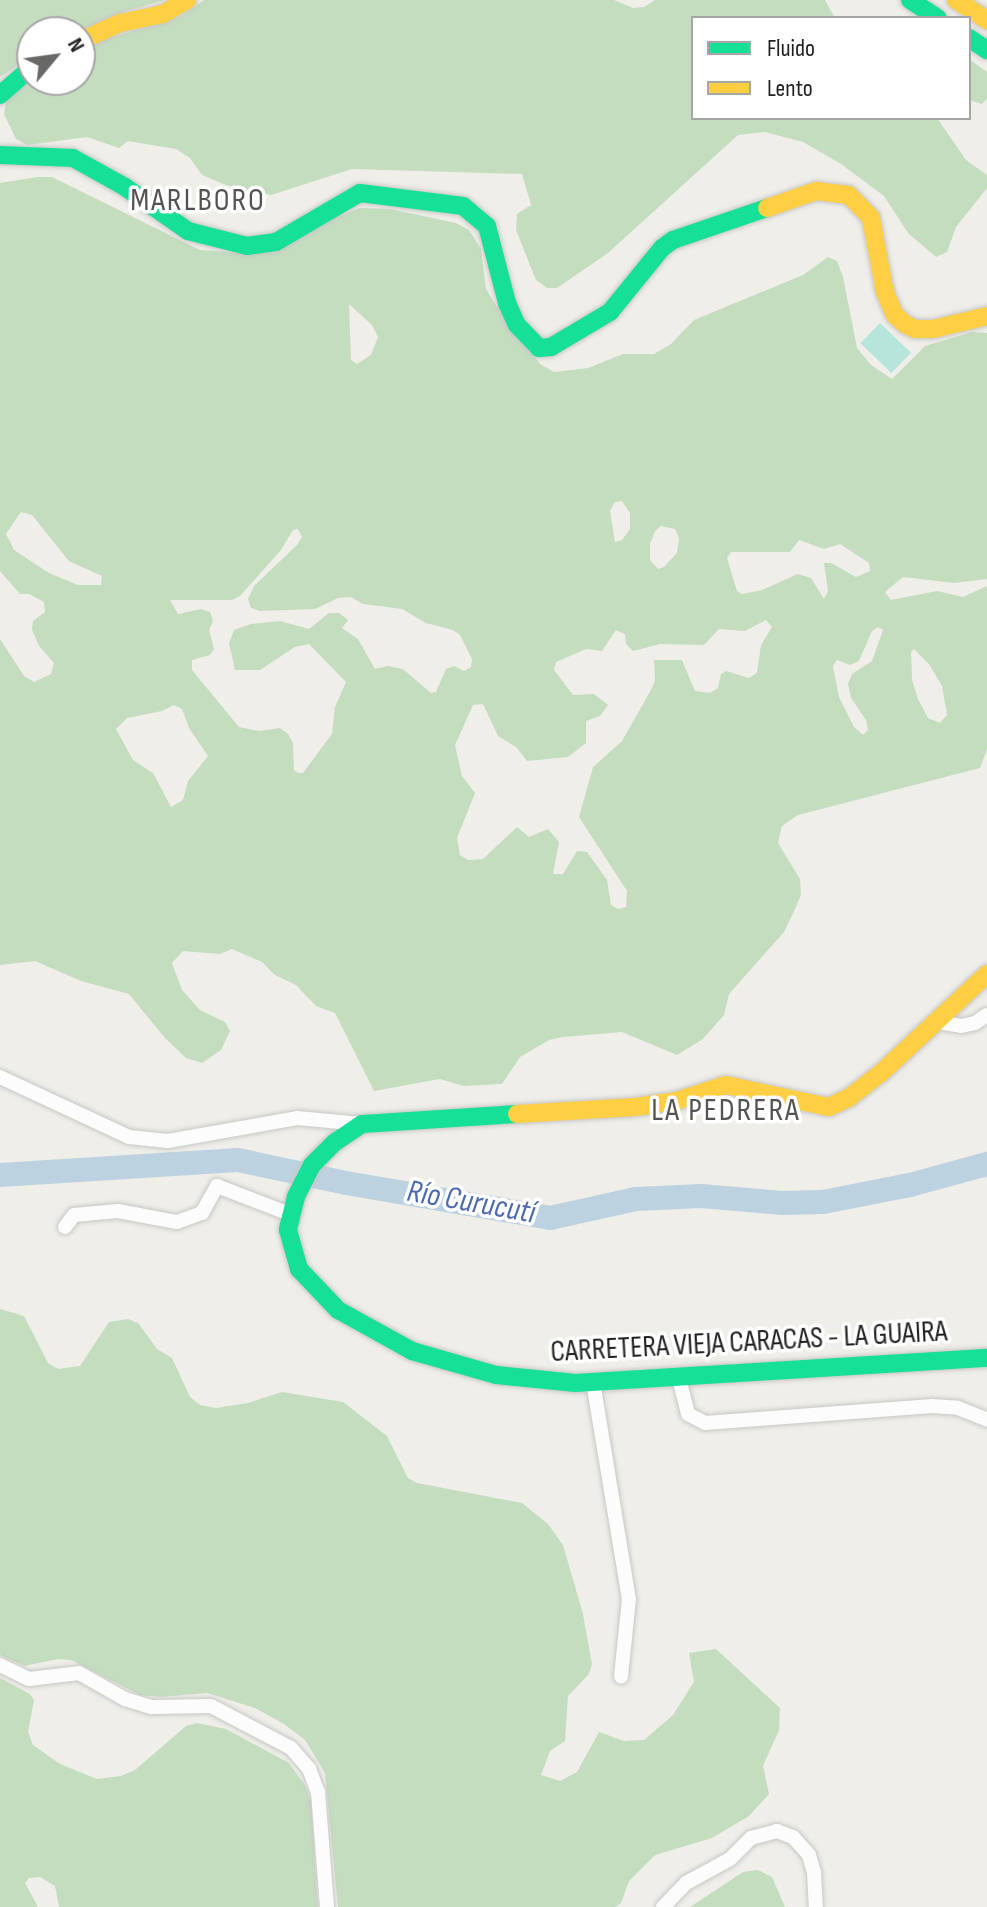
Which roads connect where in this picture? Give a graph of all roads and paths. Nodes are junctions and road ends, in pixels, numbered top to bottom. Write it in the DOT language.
graph roads {
  1 [pos="187,0"];
  2 [pos="910,0"];
  3 [pos="956,0"];
  4 [pos="935,16"];
  5 [pos="987,20"];
  6 [pos="96,33"];
  7 [pos="16,81"];
  8 [pos="0,95"];
  9 [pos="0,155"];
  10 [pos="987,316"];
  11 [pos="987,974"];
  12 [pos="987,1015"];
  13 [pos="939,1022"];
  14 [pos="0,1077"];
  15 [pos="362,1124"];
  16 [pos="290,1214"];
  17 [pos="65,1227"];
  18 [pos="987,1358"];
  19 [pos="679,1378"];
  20 [pos="593,1382"];
  21 [pos="987,1420"];
  22 [pos="0,1665"];
  23 [pos="621,1677"];
  24 [pos="327,1907"];
  25 [pos="663,1907"];
  26 [pos="816,1907"];
  1 -- 6 [label="main road"];
  2 -- 4 [label="main road"];
  3 -- 5 [label="main road"];
  7 -- 8 [label="main road"];
  9 -- 10 [label="main road"];
  11 -- 13 [label="main road"];
  12 -- 13 [label="street"];
  13 -- 15 [label="main road"];
  14 -- 15 [label="street"];
  15 -- 16 [label="main road, CARRETERA VIEJA CARACAS - LA GUAIRA"];
  16 -- 17 [label="street"];
  16 -- 20 [label="main road, CARRETERA VIEJA CARACAS - LA GUAIRA"];
  18 -- 19 [label="main road, CARRETERA VIEJA CARACAS - LA GUAIRA"];
  19 -- 20 [label="main road, CARRETERA VIEJA CARACAS - LA GUAIRA"];
  19 -- 21 [label="street"];
  20 -- 23 [label="street"];
  22 -- 24 [label="street"];
  25 -- 26 [label="street"];
}
